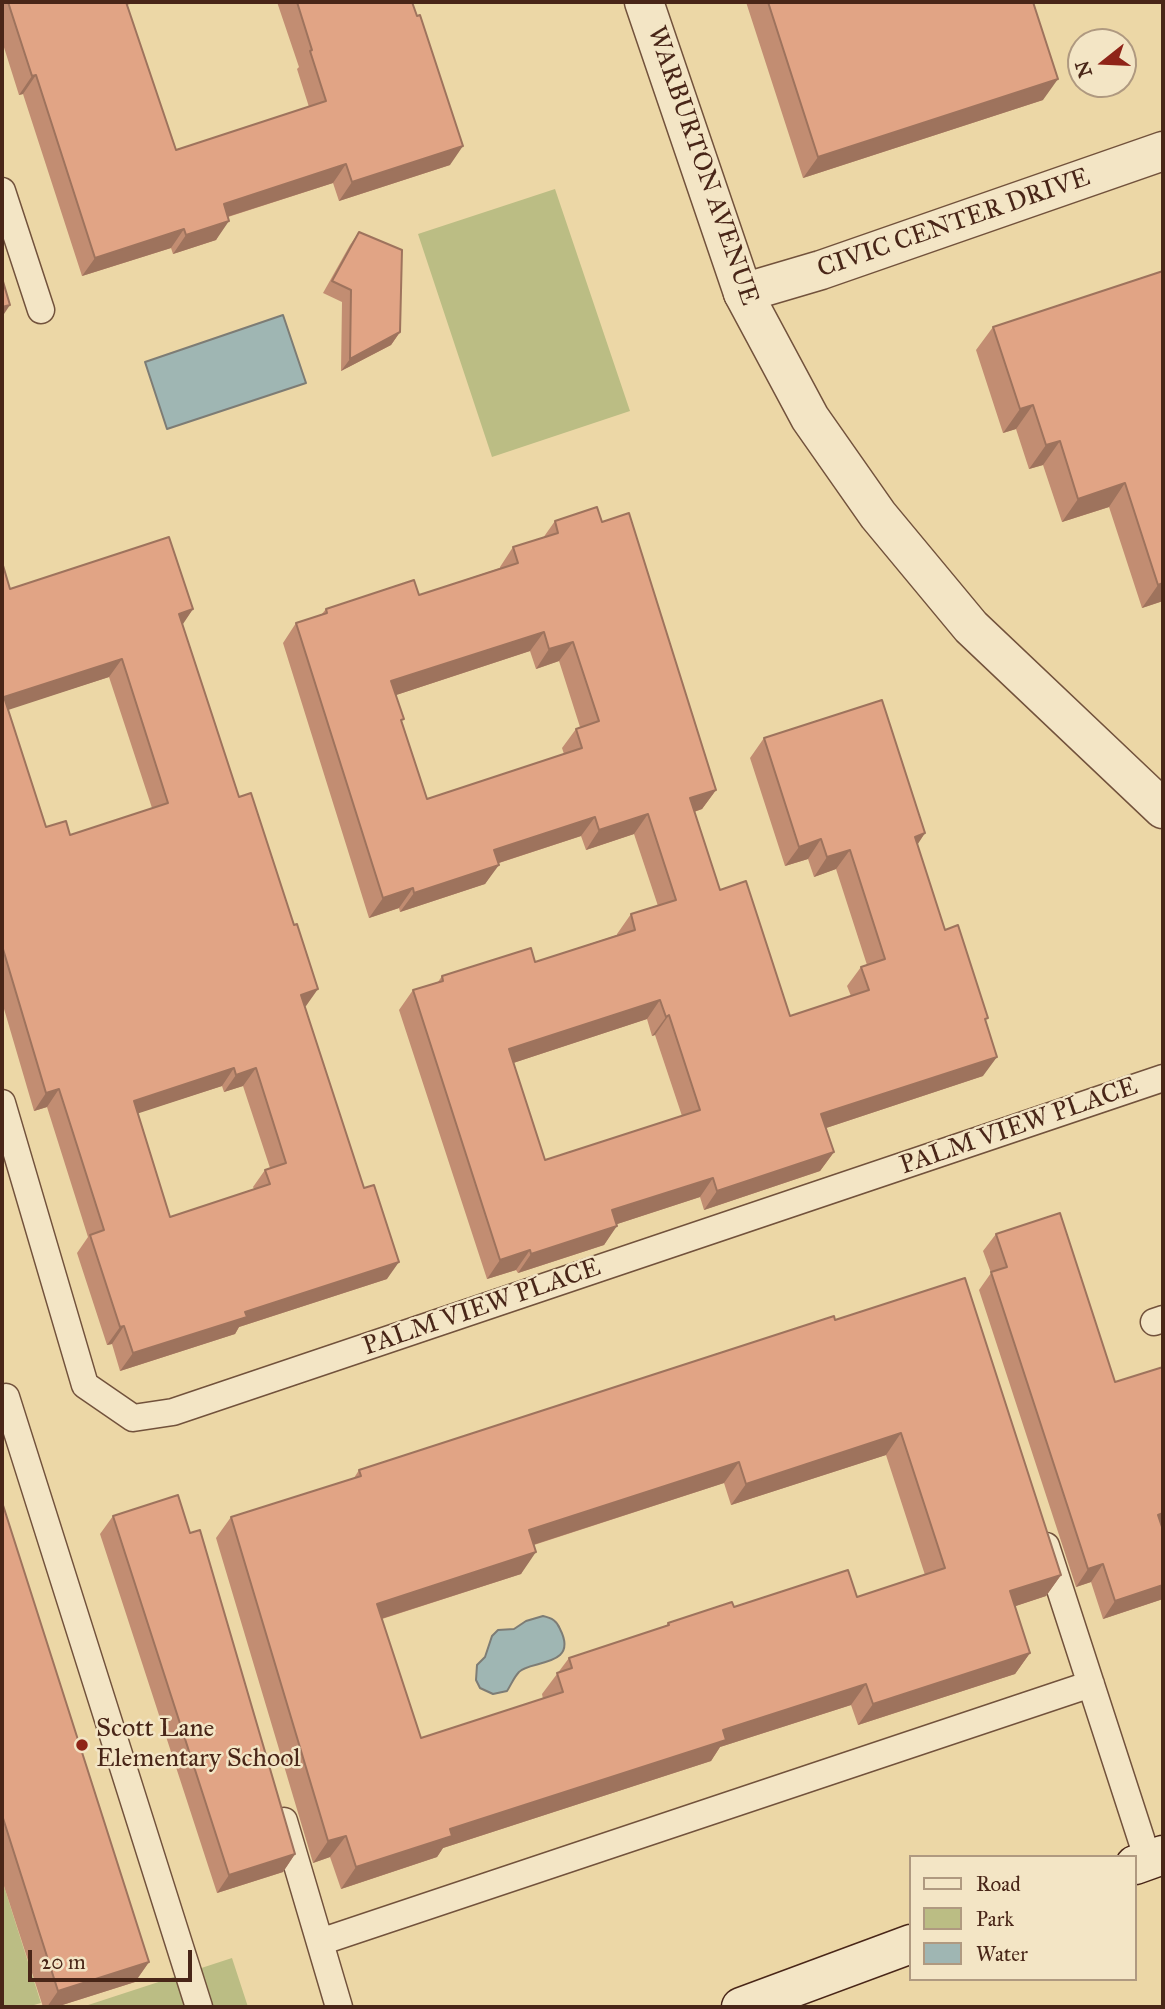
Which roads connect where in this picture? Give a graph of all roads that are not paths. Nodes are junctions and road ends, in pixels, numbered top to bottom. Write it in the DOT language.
graph roads {
  1 [pos="644,2"];
  2 [pos="1163,151"];
  3 [pos="2,191"];
  4 [pos="743,293"];
  5 [pos="41,310"];
  6 [pos="1163,809"];
  7 [pos="1163,1078"];
  8 [pos="2,1102"];
  9 [pos="6,1397"];
  10 [pos="1041,1529"];
  11 [pos="1091,1685"];
  12 [pos="277,1797"];
  13 [pos="1149,1860"];
  14 [pos="320,1942"];
  15 [pos="909,1945"];
  16 [pos="199,2007"];
  17 [pos="339,2007"];
  18 [pos="741,2007"];
  1 -- 4 [label="street, WARBURTON AVENUE"];
  2 -- 4 [label="street, CIVIC CENTER DRIVE"];
  3 -- 5 [label="lane"];
  4 -- 6 [label="street, WARBURTON AVENUE"];
  7 -- 8 [label="lane, PALM VIEW PLACE"];
  9 -- 16 [label="lane"];
  10 -- 11 [label="lane"];
  11 -- 13 [label="lane"];
  11 -- 14 [label="lane"];
  12 -- 14 [label="lane"];
  14 -- 17 [label="lane"];
  15 -- 18 [label="street"];
}
